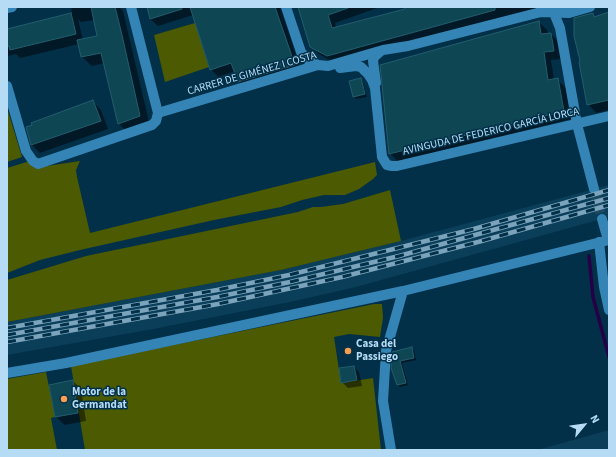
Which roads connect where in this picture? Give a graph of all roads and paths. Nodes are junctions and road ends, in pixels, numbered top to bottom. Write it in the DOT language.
graph roads {
  1 [pos="12,7"];
  2 [pos="131,7"];
  3 [pos="286,7"];
  4 [pos="590,7"];
  5 [pos="7,8"];
  6 [pos="554,12"];
  7 [pos="383,50"];
  8 [pos="323,65"];
  9 [pos="7,86"];
  10 [pos="375,88"];
  11 [pos="158,113"];
  12 [pos="609,116"];
  13 [pos="578,124"];
  14 [pos="594,188"];
  15 [pos="602,219"];
  16 [pos="605,241"];
  17 [pos="403,292"];
  18 [pos="609,310"];
  19 [pos="7,372"];
  20 [pos="391,450"];
  1 -- 5 [label="street"];
  2 -- 11 [label="street"];
  3 -- 8 [label="street"];
  4 -- 6 [label="street, CARRER DE GIMÉNEZ I COSTA"];
  6 -- 7 [label="street, CARRER DE GIMÉNEZ I COSTA"];
  6 -- 13 [label="street"];
  7 -- 8 [label="street, CARRER DE GIMÉNEZ I COSTA"];
  7 -- 10 [label="street"];
  8 -- 10 [label="street"];
  8 -- 11 [label="street, CARRER DE GIMÉNEZ I COSTA"];
  9 -- 11 [label="street"];
  10 -- 13 [label="street, AVINGUDA DE FEDERICO GARCÍA LORCA"];
  12 -- 13 [label="street, AVINGUDA DE FEDERICO GARCÍA LORCA"];
  13 -- 14 [label="street"];
  15 -- 16 [label="street"];
  16 -- 17 [label="street"];
  16 -- 18 [label="street"];
  17 -- 19 [label="street"];
  17 -- 20 [label="street"];
}
